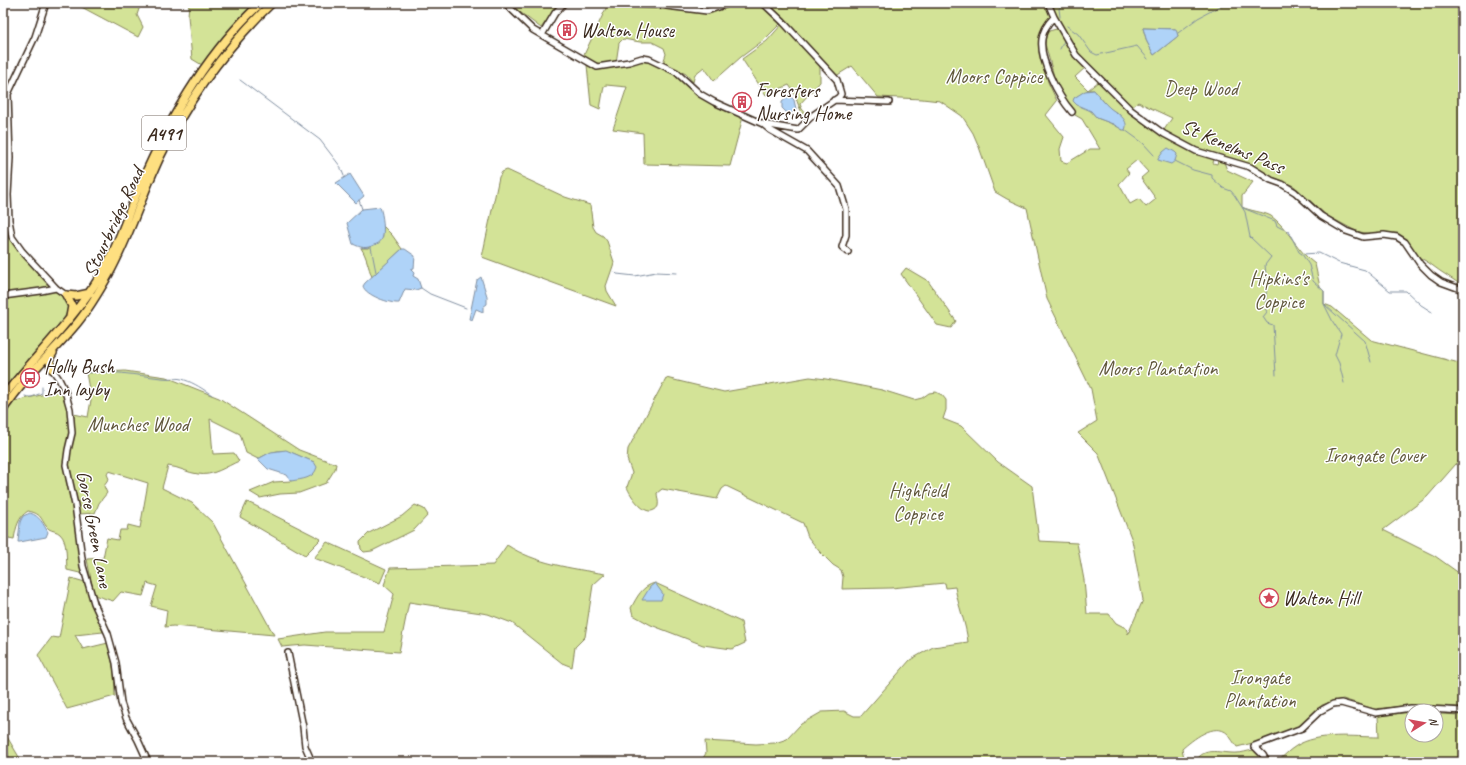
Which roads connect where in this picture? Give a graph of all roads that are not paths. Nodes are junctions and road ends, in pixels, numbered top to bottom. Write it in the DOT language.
graph roads {
  1 [pos="46,3"];
  2 [pos="262,3"];
  3 [pos="272,3"];
  4 [pos="506,3"];
  5 [pos="564,3"];
  6 [pos="608,3"];
  7 [pos="730,3"];
  8 [pos="762,3"];
  9 [pos="1048,3"];
  10 [pos="1054,17"];
  11 [pos="542,35"];
  12 [pos="834,100"];
  13 [pos="889,102"];
  14 [pos="1072,112"];
  15 [pos="763,124"];
  16 [pos="848,252"];
  17 [pos="56,288"];
  18 [pos="1463,290"];
  19 [pos="90,293"];
  20 [pos="66,295"];
  21 [pos="3,296"];
  22 [pos="69,321"];
  23 [pos="55,348"];
  24 [pos="36,368"];
  25 [pos="52,369"];
  26 [pos="3,396"];
  27 [pos="3,410"];
  28 [pos="288,653"];
  29 [pos="1463,710"];
  30 [pos="148,762"];
  31 [pos="312,762"];
  32 [pos="1267,762"];
  1 -- 17 [label="street"];
  2 -- 19 [label="highway, Stourbridge Road / A491"];
  3 -- 23 [label="highway, Stourbridge Road / A491"];
  4 -- 11 [label="street"];
  5 -- 11 [label="street"];
  6 -- 7 [label="street"];
  8 -- 12 [label="street"];
  9 -- 10 [label="street, St Kenelms Pass"];
  10 -- 14 [label="street"];
  10 -- 18 [label="street, St Kenelms Pass"];
  11 -- 15 [label="street"];
  12 -- 13 [label="street"];
  12 -- 15 [label="street"];
  15 -- 16 [label="street"];
  17 -- 20 [label="street"];
  17 -- 21 [label="street"];
  19 -- 20 [label="highway"];
  19 -- 22 [label="highway, Stourbridge Road / A491"];
  20 -- 22 [label="highway"];
  22 -- 26 [label="highway, Stourbridge Road / A491"];
  23 -- 24 [label="highway, Stourbridge Road / A491"];
  23 -- 25 [label="highway"];
  24 -- 25 [label="highway"];
  24 -- 27 [label="highway, Stourbridge Road / A491"];
  25 -- 30 [label="street, Gorse Green Lane"];
  28 -- 31 [label="street"];
  29 -- 32 [label="street"];
}
